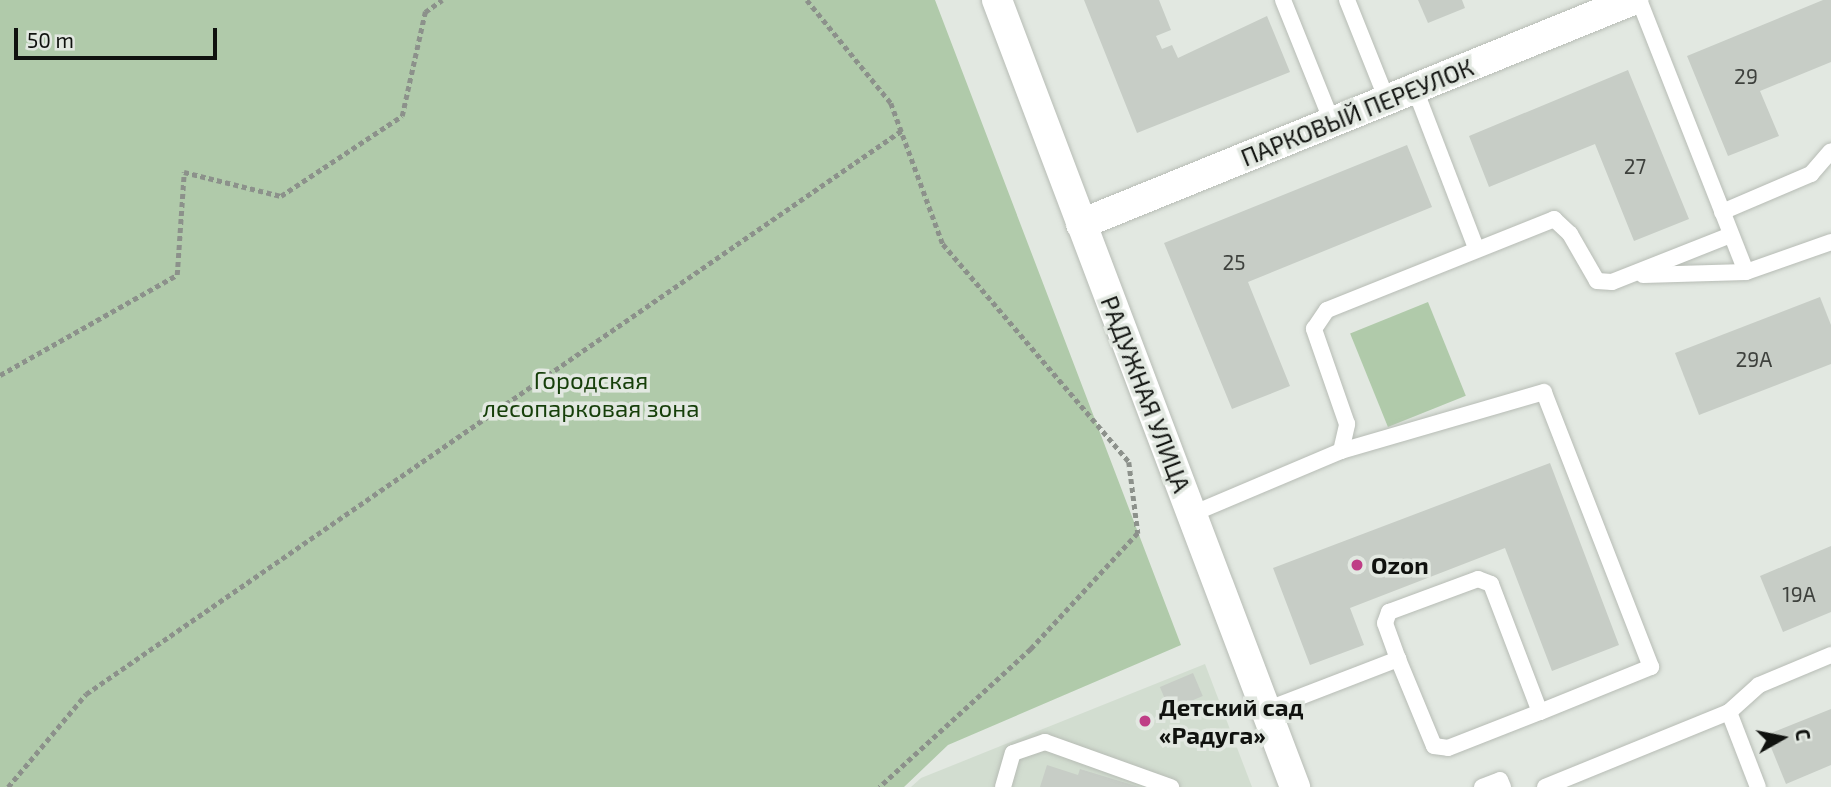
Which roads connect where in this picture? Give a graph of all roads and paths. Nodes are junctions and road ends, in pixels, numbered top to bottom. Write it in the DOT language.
graph roads {
  1 [pos="442,0"];
  2 [pos="807,0"];
  3 [pos="997,0"];
  4 [pos="1283,0"];
  5 [pos="1347,0"];
  6 [pos="1633,0"];
  7 [pos="1639,0"];
  8 [pos="1415,89"];
  9 [pos="1387,100"];
  10 [pos="1332,122"];
  11 [pos="901,131"];
  12 [pos="1831,150"];
  13 [pos="1722,212"];
  14 [pos="1081,224"];
  15 [pos="1731,235"];
  16 [pos="1831,242"];
  17 [pos="1476,248"];
  18 [pos="1746,272"];
  19 [pos="1631,275"];
  20 [pos="0,375"];
  21 [pos="1340,452"];
  22 [pos="1192,514"];
  23 [pos="1831,655"];
  24 [pos="1398,659"];
  25 [pos="1266,710"];
  26 [pos="1540,712"];
  27 [pos="1729,712"];
  28 [pos="8,787"];
  29 [pos="880,787"];
  30 [pos="1003,787"];
  31 [pos="1171,787"];
  32 [pos="1295,787"];
  33 [pos="1482,787"];
  34 [pos="1503,787"];
  35 [pos="1545,787"];
  36 [pos="1758,787"];
  1 -- 20 [label="path"];
  2 -- 11 [label="path"];
  3 -- 14 [label="street, РАДУЖНАЯ УЛИЦА"];
  4 -- 10 [label="lane"];
  5 -- 9 [label="lane"];
  6 -- 8 [label="street, ПАРКОВЫЙ ПЕРЕУЛОК"];
  7 -- 13 [label="lane"];
  8 -- 9 [label="street, ПАРКОВЫЙ ПЕРЕУЛОК"];
  8 -- 17 [label="lane"];
  9 -- 10 [label="street, ПАРКОВЫЙ ПЕРЕУЛОК"];
  10 -- 14 [label="street, ПАРКОВЫЙ ПЕРЕУЛОК"];
  11 -- 28 [label="path"];
  11 -- 29 [label="path"];
  12 -- 13 [label="lane"];
  13 -- 15 [label="lane"];
  14 -- 22 [label="street, РАДУЖНАЯ УЛИЦА"];
  15 -- 18 [label="lane"];
  15 -- 19 [label="lane"];
  16 -- 18 [label="lane"];
  17 -- 19 [label="lane"];
  17 -- 21 [label="lane"];
  18 -- 19 [label="lane"];
  21 -- 22 [label="lane"];
  21 -- 26 [label="lane"];
  22 -- 25 [label="street, РАДУЖНАЯ УЛИЦА"];
  23 -- 27 [label="lane"];
  24 -- 25 [label="lane"];
  24 -- 26 [label="lane"];
  24 -- 26 [label="lane"];
  25 -- 32 [label="street, РАДУЖНАЯ УЛИЦА"];
  27 -- 35 [label="lane"];
  27 -- 36 [label="lane"];
  30 -- 31 [label="lane"];
  33 -- 34 [label="lane"];
}
